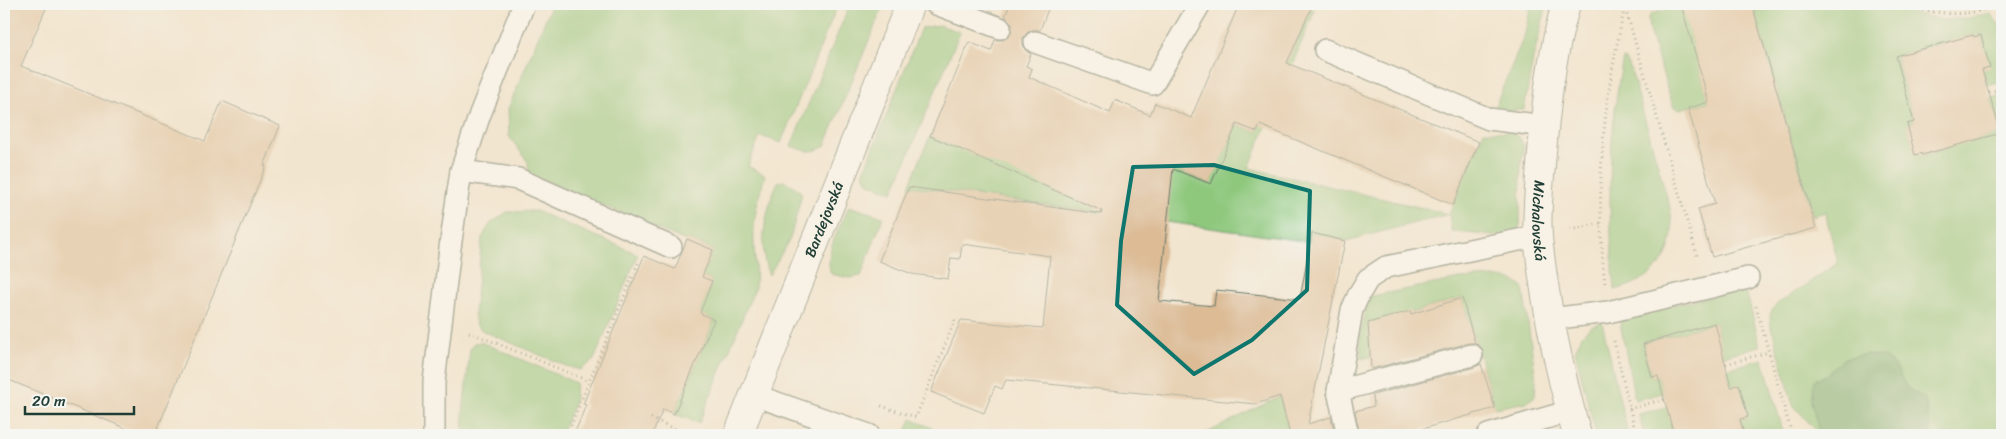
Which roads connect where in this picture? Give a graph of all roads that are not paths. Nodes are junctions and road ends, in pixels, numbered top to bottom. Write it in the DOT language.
graph roads {
  1 [pos="524,4"];
  2 [pos="910,4"];
  3 [pos="936,4"];
  4 [pos="1200,4"];
  5 [pos="1566,4"];
  6 [pos="1000,28"];
  7 [pos="1035,42"];
  8 [pos="1325,50"];
  9 [pos="1544,126"];
  10 [pos="461,171"];
  11 [pos="1538,236"];
  12 [pos="671,247"];
  13 [pos="1748,278"];
  14 [pos="1550,319"];
  15 [pos="1472,354"];
  16 [pos="1338,391"];
  17 [pos="754,395"];
  18 [pos="1573,423"];
  19 [pos="434,435"];
  20 [pos="738,435"];
  21 [pos="868,435"];
  22 [pos="1348,435"];
  23 [pos="1488,435"];
  1 -- 10 [label="lane"];
  2 -- 17 [label="street, Bardejovská"];
  3 -- 6 [label="lane"];
  4 -- 7 [label="lane"];
  5 -- 9 [label="street, Michalovská"];
  8 -- 9 [label="lane"];
  9 -- 11 [label="street, Michalovská"];
  10 -- 12 [label="lane"];
  10 -- 19 [label="lane"];
  11 -- 14 [label="street, Michalovská"];
  11 -- 16 [label="lane"];
  13 -- 14 [label="lane"];
  14 -- 18 [label="street, Michalovská"];
  15 -- 16 [label="lane"];
  16 -- 22 [label="lane"];
  17 -- 20 [label="street, Bardejovská"];
  17 -- 21 [label="lane"];
  18 -- 23 [label="lane"];
}
